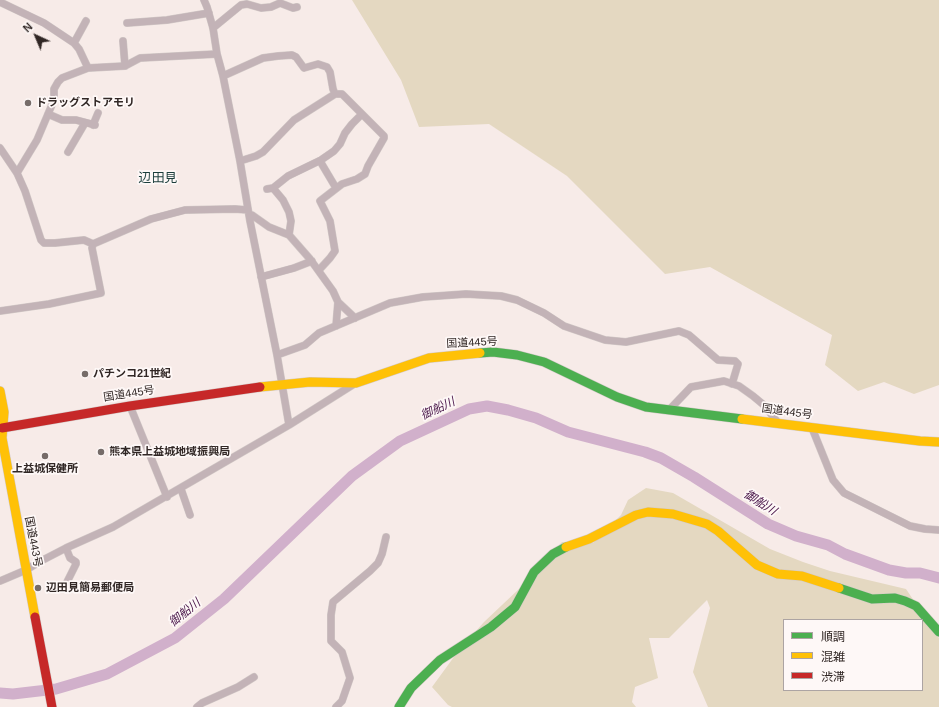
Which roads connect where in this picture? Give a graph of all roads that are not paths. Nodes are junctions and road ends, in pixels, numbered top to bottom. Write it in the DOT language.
graph roads {
  1 [pos="204,0"];
  2 [pos="0,2"];
  3 [pos="297,7"];
  4 [pos="209,14"];
  5 [pos="86,21"];
  6 [pos="127,23"];
  7 [pos="213,28"];
  8 [pos="123,41"];
  9 [pos="74,43"];
  10 [pos="217,54"];
  11 [pos="125,66"];
  12 [pos="88,68"];
  13 [pos="223,76"];
  14 [pos="335,94"];
  15 [pos="98,113"];
  16 [pos="48,114"];
  17 [pos="362,114"];
  18 [pos="91,124"];
  19 [pos="0,148"];
  20 [pos="68,152"];
  21 [pos="240,161"];
  22 [pos="320,161"];
  23 [pos="17,173"];
  24 [pos="336,188"];
  25 [pos="248,213"];
  26 [pos="289,235"];
  27 [pos="93,244"];
  28 [pos="312,261"];
  29 [pos="319,270"];
  30 [pos="261,277"];
  31 [pos="338,302"];
  32 [pos="0,311"];
  33 [pos="355,318"];
  34 [pos="336,326"];
  35 [pos="277,355"];
  36 [pos="356,383"];
  37 [pos="282,384"];
  38 [pos="732,384"];
  39 [pos="0,391"];
  40 [pos="130,406"];
  41 [pos="668,410"];
  42 [pos="778,423"];
  43 [pos="289,425"];
  44 [pos="1,426"];
  45 [pos="812,428"];
  46 [pos="939,442"];
  47 [pos="181,489"];
  48 [pos="167,497"];
  49 [pos="190,515"];
  50 [pos="939,530"];
  51 [pos="386,537"];
  52 [pos="66,548"];
  53 [pos="26,570"];
  54 [pos="1,578"];
  55 [pos="67,582"];
  56 [pos="939,632"];
  57 [pos="254,677"];
  58 [pos="52,707"];
  59 [pos="197,707"];
  60 [pos="336,707"];
  61 [pos="399,707"];
  1 -- 4 [label="street"];
  2 -- 9 [label="street"];
  3 -- 7 [label="street"];
  4 -- 6 [label="street"];
  4 -- 7 [label="street"];
  5 -- 9 [label="street"];
  7 -- 10 [label="street"];
  8 -- 11 [label="street"];
  9 -- 12 [label="street"];
  10 -- 11 [label="street"];
  10 -- 13 [label="street"];
  11 -- 12 [label="street"];
  12 -- 16 [label="street"];
  13 -- 14 [label="street"];
  13 -- 21 [label="street"];
  14 -- 17 [label="street"];
  14 -- 21 [label="street"];
  15 -- 18 [label="street"];
  16 -- 18 [label="street"];
  16 -- 23 [label="street"];
  17 -- 22 [label="street"];
  17 -- 24 [label="street"];
  18 -- 20 [label="street"];
  19 -- 23 [label="street"];
  21 -- 25 [label="street"];
  22 -- 24 [label="street"];
  22 -- 26 [label="street"];
  23 -- 27 [label="street"];
  24 -- 29 [label="street"];
  25 -- 26 [label="street"];
  25 -- 27 [label="street"];
  25 -- 30 [label="street"];
  26 -- 28 [label="street"];
  27 -- 32 [label="street"];
  28 -- 29 [label="street"];
  28 -- 30 [label="street"];
  29 -- 31 [label="street"];
  30 -- 35 [label="street"];
  31 -- 33 [label="street"];
  31 -- 34 [label="street"];
  33 -- 34 [label="street"];
  33 -- 38 [label="street"];
  34 -- 35 [label="street"];
  35 -- 37 [label="street"];
  36 -- 37 [label="main road, 国道445号"];
  36 -- 41 [label="main road, 国道445号"];
  36 -- 43 [label="street"];
  37 -- 40 [label="main road, 国道445号"];
  37 -- 43 [label="street"];
  38 -- 41 [label="street"];
  38 -- 42 [label="street"];
  39 -- 44 [label="main road, 国道443号"];
  40 -- 44 [label="main road, 国道445号"];
  40 -- 48 [label="street"];
  41 -- 42 [label="main road, 国道445号"];
  42 -- 45 [label="main road, 国道445号"];
  43 -- 47 [label="street"];
  44 -- 53 [label="main road, 国道443号"];
  45 -- 46 [label="main road, 国道445号"];
  45 -- 50 [label="street"];
  47 -- 48 [label="street"];
  47 -- 49 [label="street"];
  48 -- 52 [label="street"];
  51 -- 60 [label="street"];
  52 -- 53 [label="street"];
  52 -- 55 [label="street"];
  53 -- 54 [label="street"];
  53 -- 58 [label="main road, 国道443号"];
  56 -- 61 [label="main road"];
  57 -- 59 [label="street"];
}
